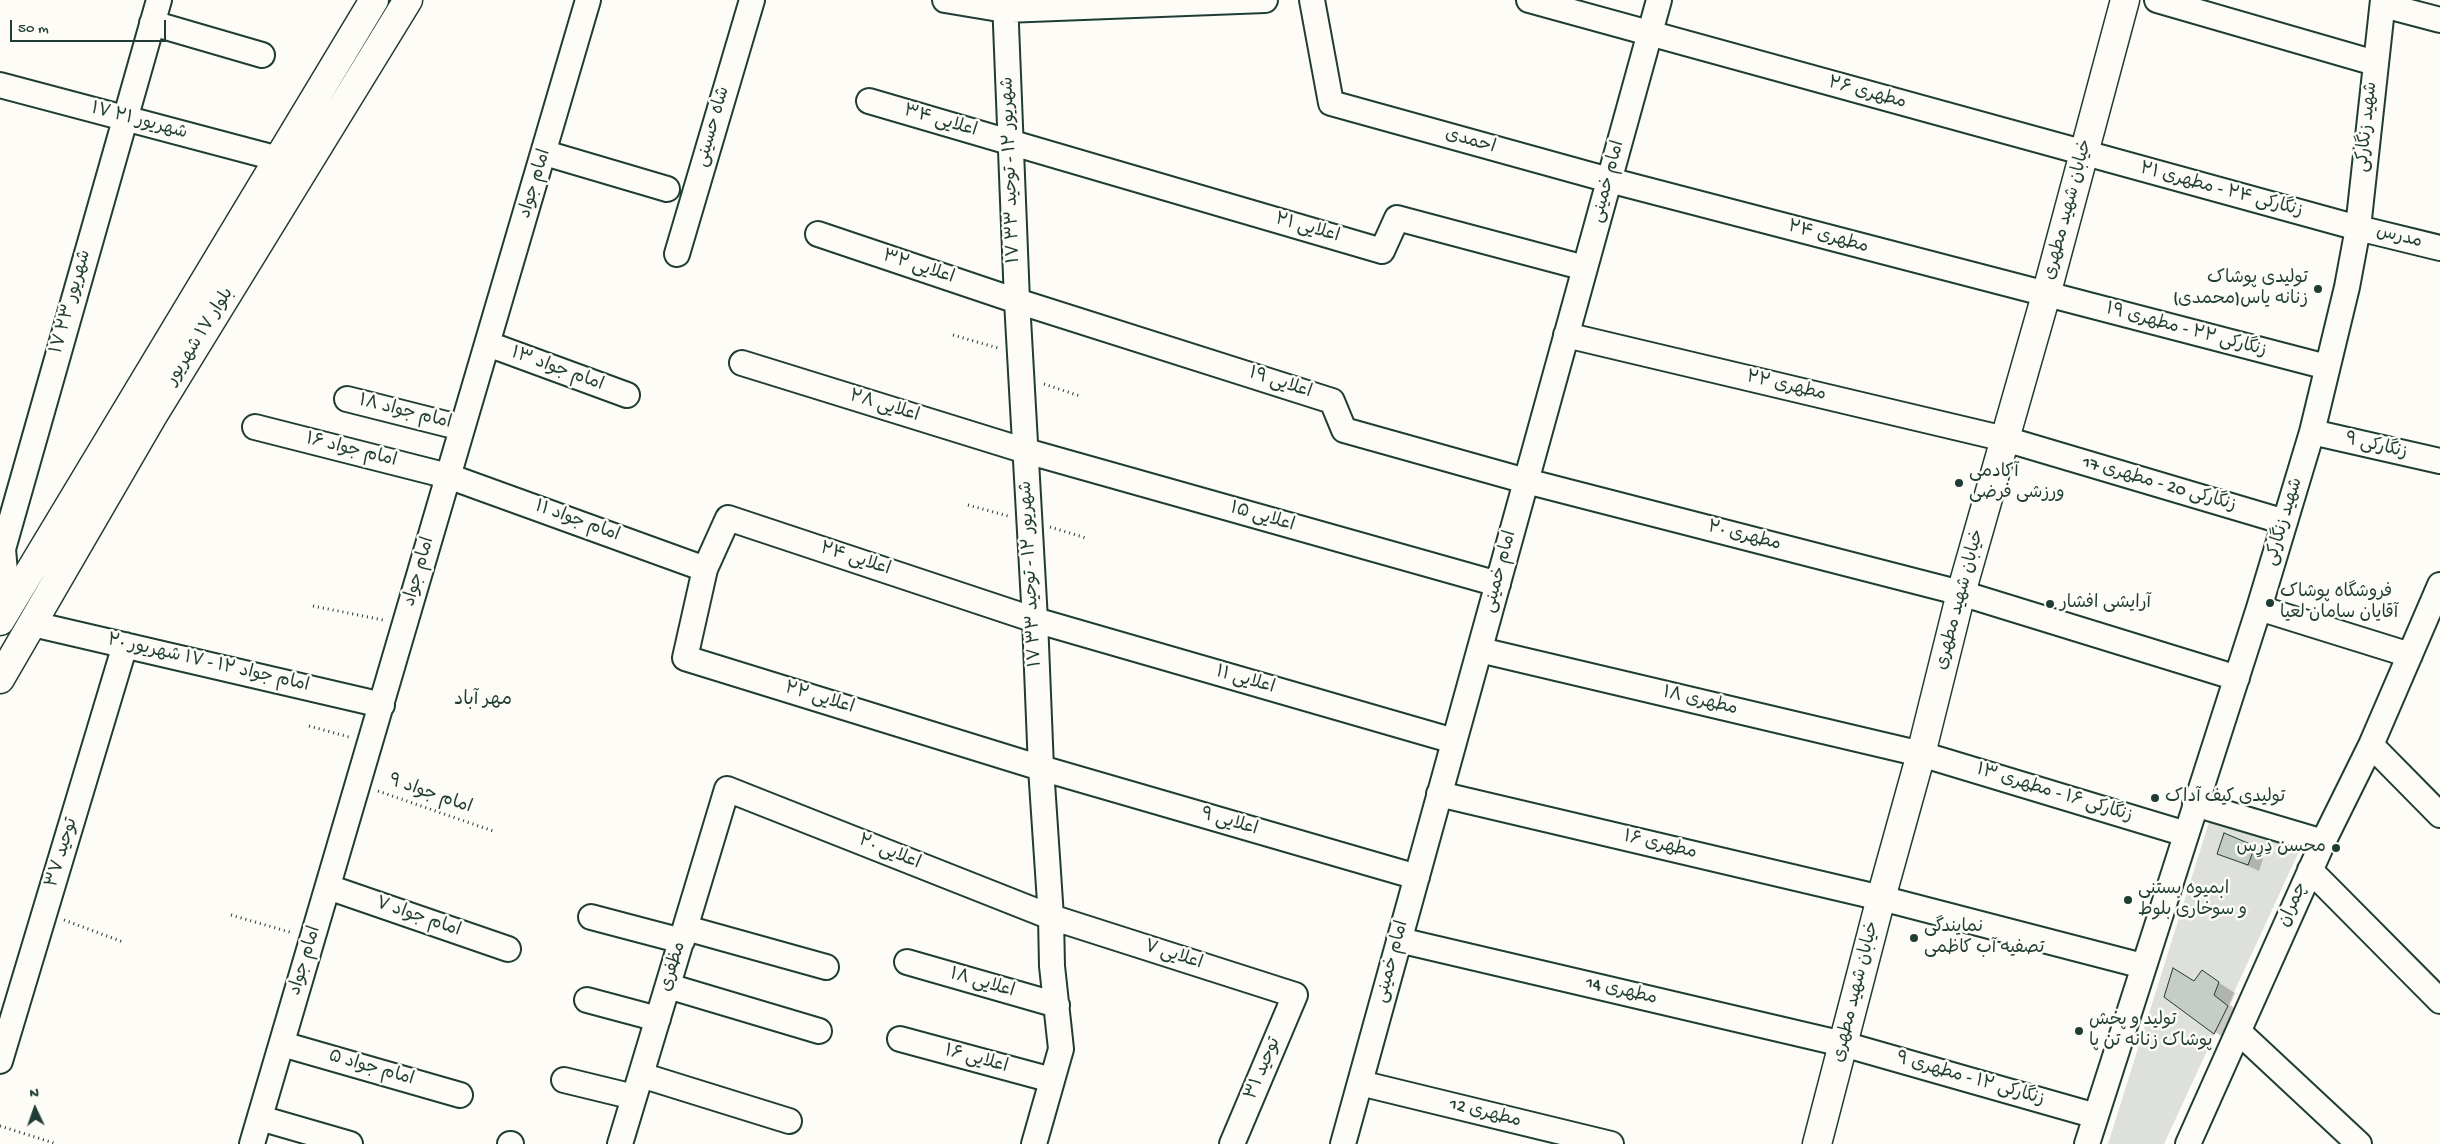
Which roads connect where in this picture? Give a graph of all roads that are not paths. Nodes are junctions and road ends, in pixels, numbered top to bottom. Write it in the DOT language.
graph roads {
  1 [pos="159,0"];
  2 [pos="374,0"];
  3 [pos="408,0"];
  4 [pos="588,0"];
  5 [pos="752,0"];
  6 [pos="945,0"];
  7 [pos="1265,0"];
  8 [pos="1312,0"];
  9 [pos="1529,0"];
  10 [pos="1659,0"];
  11 [pos="2125,0"];
  12 [pos="2157,0"];
  13 [pos="2383,3"];
  14 [pos="1005,5"];
  15 [pos="2440,20"];
  16 [pos="152,23"];
  17 [pos="1649,34"];
  18 [pos="262,55"];
  19 [pos="2375,63"];
  20 [pos="0,84"];
  21 [pos="869,101"];
  22 [pos="124,118"];
  23 [pos="1010,142"];
  24 [pos="545,153"];
  25 [pos="2085,153"];
  26 [pos="278,159"];
  27 [pos="1609,180"];
  28 [pos="668,189"];
  29 [pos="2358,228"];
  30 [pos="818,234"];
  31 [pos="2440,248"];
  32 [pos="677,254"];
  33 [pos="1585,268"];
  34 [pos="2046,295"];
  35 [pos="1017,301"];
  36 [pos="1566,335"];
  37 [pos="488,344"];
  38 [pos="742,363"];
  39 [pos="2327,368"];
  40 [pos="627,395"];
  41 [pos="347,399"];
  42 [pos="255,427"];
  43 [pos="462,428"];
  44 [pos="2312,432"];
  45 [pos="2005,439"];
  46 [pos="1026,451"];
  47 [pos="2440,461"];
  48 [pos="448,476"];
  49 [pos="1526,481"];
  50 [pos="2285,522"];
  51 [pos="705,569"];
  52 [pos="1498,584"];
  53 [pos="2440,585"];
  54 [pos="1961,593"];
  55 [pos="2259,608"];
  56 [pos="3,611"];
  57 [pos="2435,612"];
  58 [pos="1036,620"];
  59 [pos="33,624"];
  60 [pos="125,644"];
  61 [pos="1480,650"];
  62 [pos="2410,655"];
  63 [pos="2237,678"];
  64 [pos="0,679"];
  65 [pos="382,705"];
  66 [pos="1454,742"];
  67 [pos="2371,744"];
  68 [pos="1921,754"];
  69 [pos="1041,768"];
  70 [pos="727,789"];
  71 [pos="1440,794"];
  72 [pos="2195,804"];
  73 [pos="2440,815"];
  74 [pos="2186,834"];
  75 [pos="2323,842"];
  76 [pos="2310,870"];
  77 [pos="1417,877"];
  78 [pos="328,887"];
  79 [pos="1880,898"];
  80 [pos="591,917"];
  81 [pos="1051,917"];
  82 [pos="684,934"];
  83 [pos="1399,940"];
  84 [pos="508,949"];
  85 [pos="907,962"];
  86 [pos="2143,966"];
  87 [pos="826,967"];
  88 [pos="668,986"];
  89 [pos="1295,995"];
  90 [pos="587,1000"];
  91 [pos="2440,1000"];
  92 [pos="1057,1005"];
  93 [pos="658,1019"];
  94 [pos="819,1031"];
  95 [pos="2239,1032"];
  96 [pos="900,1039"];
  97 [pos="282,1044"];
  98 [pos="1843,1044"];
  99 [pos="0,1061"];
  100 [pos="641,1075"];
  101 [pos="564,1080"];
  102 [pos="1052,1080"];
  103 [pos="1360,1083"];
  104 [pos="460,1095"];
  105 [pos="634,1098"];
  106 [pos="2096,1116"];
  107 [pos="260,1118"];
  108 [pos="789,1121"];
  109 [pos="252,1144"];
  110 [pos="350,1144"];
  111 [pos="620,1144"];
  112 [pos="1034,1144"];
  113 [pos="1232,1144"];
  114 [pos="1343,1144"];
  115 [pos="1611,1144"];
  116 [pos="1817,1144"];
  117 [pos="2087,1144"];
  118 [pos="2188,1144"];
  119 [pos="2359,1144"];
  1 -- 16 [label="street, ۱۷ شهریور ۲۳"];
  2 -- 26 [label="main road, بلوار ۱۷ شهریور"];
  3 -- 59 [label="main road, بلوار ۱۷ شهریور"];
  4 -- 24 [label="street, امام جواد"];
  5 -- 32 [label="street, شاه حسینی"];
  6 -- 14 [label="street"];
  7 -- 14 [label="street"];
  8 -- 27 [label="street, احمدی"];
  9 -- 17 [label="street, مطهری ۲۶"];
  10 -- 17 [label="street, امام خمینی"];
  11 -- 25 [label="main road, خیابان شهید مطهری"];
  12 -- 19 [label="street"];
  13 -- 15 [label="street"];
  13 -- 19 [label="street, شهید زنگارکی"];
  14 -- 23 [label="street, ۱۷ شهریور ۱۲ - توحید ۳۳"];
  16 -- 18 [label="street"];
  16 -- 22 [label="street, ۱۷ شهریور ۲۳"];
  17 -- 25 [label="street, مطهری ۲۶"];
  17 -- 27 [label="street, امام خمینی"];
  19 -- 29 [label="street, شهید زنگارکی"];
  20 -- 22 [label="street, ۱۷ شهریور ۲۱"];
  21 -- 23 [label="street, اعلایی ۳۴"];
  22 -- 26 [label="street, ۱۷ شهریور ۲۱"];
  22 -- 56 [label="street, ۱۷ شهریور ۲۳"];
  23 -- 33 [label="street, اعلایی ۲۱"];
  23 -- 35 [label="street, ۱۷ شهریور ۱۲ - توحید ۳۳"];
  24 -- 28 [label="street"];
  24 -- 37 [label="street, امام جواد"];
  25 -- 29 [label="street, زنگارکی ۲۴ - مطهری ۲۱"];
  25 -- 34 [label="main road, خیابان شهید مطهری"];
  26 -- 56 [label="main road, بلوار ۱۷ شهریور"];
  27 -- 33 [label="street, امام خمینی"];
  27 -- 34 [label="street, مطهری ۲۴"];
  29 -- 31 [label="street, مدرس"];
  29 -- 39 [label="street, شهید زنگارکی"];
  30 -- 35 [label="street, اعلایی ۳۲"];
  33 -- 36 [label="street, امام خمینی"];
  34 -- 39 [label="street, زنگارکی ۲۲ - مطهری ۱۹"];
  34 -- 45 [label="main road, خیابان شهید مطهری"];
  35 -- 46 [label="street, ۱۷ شهریور ۱۲ - توحید ۳۳"];
  35 -- 49 [label="street, اعلایی ۱۹"];
  36 -- 45 [label="street, مطهری ۲۲"];
  36 -- 49 [label="street, امام خمینی"];
  37 -- 40 [label="street, امام جواد ۱۳"];
  37 -- 43 [label="street, امام جواد"];
  38 -- 46 [label="street, اعلایی ۲۸"];
  39 -- 44 [label="street, شهید زنگارکی"];
  41 -- 43 [label="street, امام جواد ۱۸"];
  42 -- 48 [label="street, امام جواد ۱۶"];
  43 -- 48 [label="street, امام جواد"];
  44 -- 47 [label="street, زنگارکی ۹"];
  44 -- 50 [label="street, شهید زنگارکی"];
  45 -- 50 [label="street, زنگارکی 20 - مطهری 17"];
  45 -- 54 [label="main road, خیابان شهید مطهری"];
  46 -- 52 [label="street, اعلایی ۱۵"];
  46 -- 58 [label="street, ۱۷ شهریور ۱۲ - توحید ۳۳"];
  48 -- 51 [label="street, امام جواد ۱۱"];
  48 -- 65 [label="street, امام جواد"];
  49 -- 52 [label="street, امام خمینی"];
  49 -- 54 [label="street, مطهری ۲۰"];
  50 -- 55 [label="street, شهید زنگارکی"];
  51 -- 58 [label="street, اعلایی ۲۴"];
  51 -- 69 [label="street, اعلایی ۲۲"];
  52 -- 61 [label="street, امام خمینی"];
  53 -- 57 [label="street, چمران"];
  54 -- 63 [label="street, مطهری ۲۰"];
  54 -- 68 [label="main road, خیابان شهید مطهری"];
  55 -- 62 [label="street"];
  55 -- 63 [label="street, شهید زنگارکی"];
  57 -- 62 [label="street, چمران"];
  58 -- 66 [label="street, اعلایی ۱۱"];
  58 -- 69 [label="street, ۱۷ شهریور ۱۲ - توحید ۳۳"];
  59 -- 60 [label="street, امام جواد ۱۲ - ۱۷ شهریور ۲۰"];
  59 -- 64 [label="main road, بلوار ۱۷ شهریور"];
  60 -- 65 [label="street, امام جواد ۱۲ - ۱۷ شهریور ۲۰"];
  60 -- 99 [label="street, توحید ۳۷"];
  61 -- 66 [label="street, امام خمینی"];
  61 -- 68 [label="street, مطهری ۱۸"];
  62 -- 67 [label="street, چمران"];
  63 -- 72 [label="street, شهید زنگارکی"];
  65 -- 78 [label="street, امام جواد"];
  66 -- 71 [label="street, امام خمینی"];
  67 -- 73 [label="street"];
  67 -- 75 [label="street, چمران"];
  68 -- 74 [label="street, زنگارکی ۱۶ - مطهری ۱۳"];
  68 -- 79 [label="main road, خیابان شهید مطهری"];
  69 -- 77 [label="street, اعلایی ۹"];
  69 -- 81 [label="street, ۱۷ شهریور ۱۲ - توحید ۳۳"];
  70 -- 81 [label="street, اعلایی ۲۰"];
  70 -- 82 [label="street, مظفری"];
  71 -- 77 [label="street, امام خمینی"];
  71 -- 79 [label="street, مطهری ۱۶"];
  72 -- 74 [label="street, شهید زنگارکی"];
  72 -- 75 [label="street"];
  74 -- 86 [label="street, شهید زنگارکی"];
  75 -- 76 [label="street, چمران"];
  76 -- 91 [label="street"];
  76 -- 95 [label="street, چمران"];
  77 -- 83 [label="street, امام خمینی"];
  78 -- 84 [label="street, امام جواد ۷"];
  78 -- 97 [label="street, امام جواد"];
  79 -- 86 [label="street, مطهری ۱۶"];
  79 -- 98 [label="main road, خیابان شهید مطهری"];
  80 -- 82 [label="street"];
  81 -- 89 [label="street, اعلایی ۷"];
  81 -- 92 [label="street, ۱۷ شهریور ۱۲ - توحید ۳۳"];
  82 -- 87 [label="street"];
  82 -- 88 [label="street, مظفری"];
  83 -- 98 [label="street, مطهری 14"];
  83 -- 103 [label="street, امام خمینی"];
  85 -- 92 [label="street, اعلایی ۱۸"];
  86 -- 106 [label="street, شهید زنگارکی"];
  88 -- 93 [label="street, مظفری"];
  88 -- 94 [label="street"];
  89 -- 113 [label="street, توحید ۳۱"];
  90 -- 93 [label="street"];
  92 -- 102 [label="street, ۱۷ شهریور ۱۲ - توحید ۳۳"];
  93 -- 100 [label="street, مظفری"];
  95 -- 118 [label="street, چمران"];
  95 -- 119 [label="street"];
  96 -- 102 [label="street, اعلایی ۱۶"];
  97 -- 104 [label="street, امام جواد ۵"];
  97 -- 107 [label="street, امام جواد"];
  98 -- 106 [label="street, زنگارکی ۱۲ - مطهری ۹"];
  98 -- 116 [label="main road, خیابان شهید مطهری"];
  100 -- 105 [label="street, مظفری"];
  100 -- 108 [label="street"];
  101 -- 105 [label="street"];
  102 -- 112 [label="street, ۱۷ شهریور ۱۲ - توحید ۳۳"];
  103 -- 114 [label="street, امام خمینی"];
  103 -- 115 [label="street, مطهری 12"];
  105 -- 111 [label="street, مظفری"];
  106 -- 117 [label="street, شهید زنگارکی"];
  107 -- 109 [label="street, امام جواد"];
  107 -- 110 [label="street"];
}
